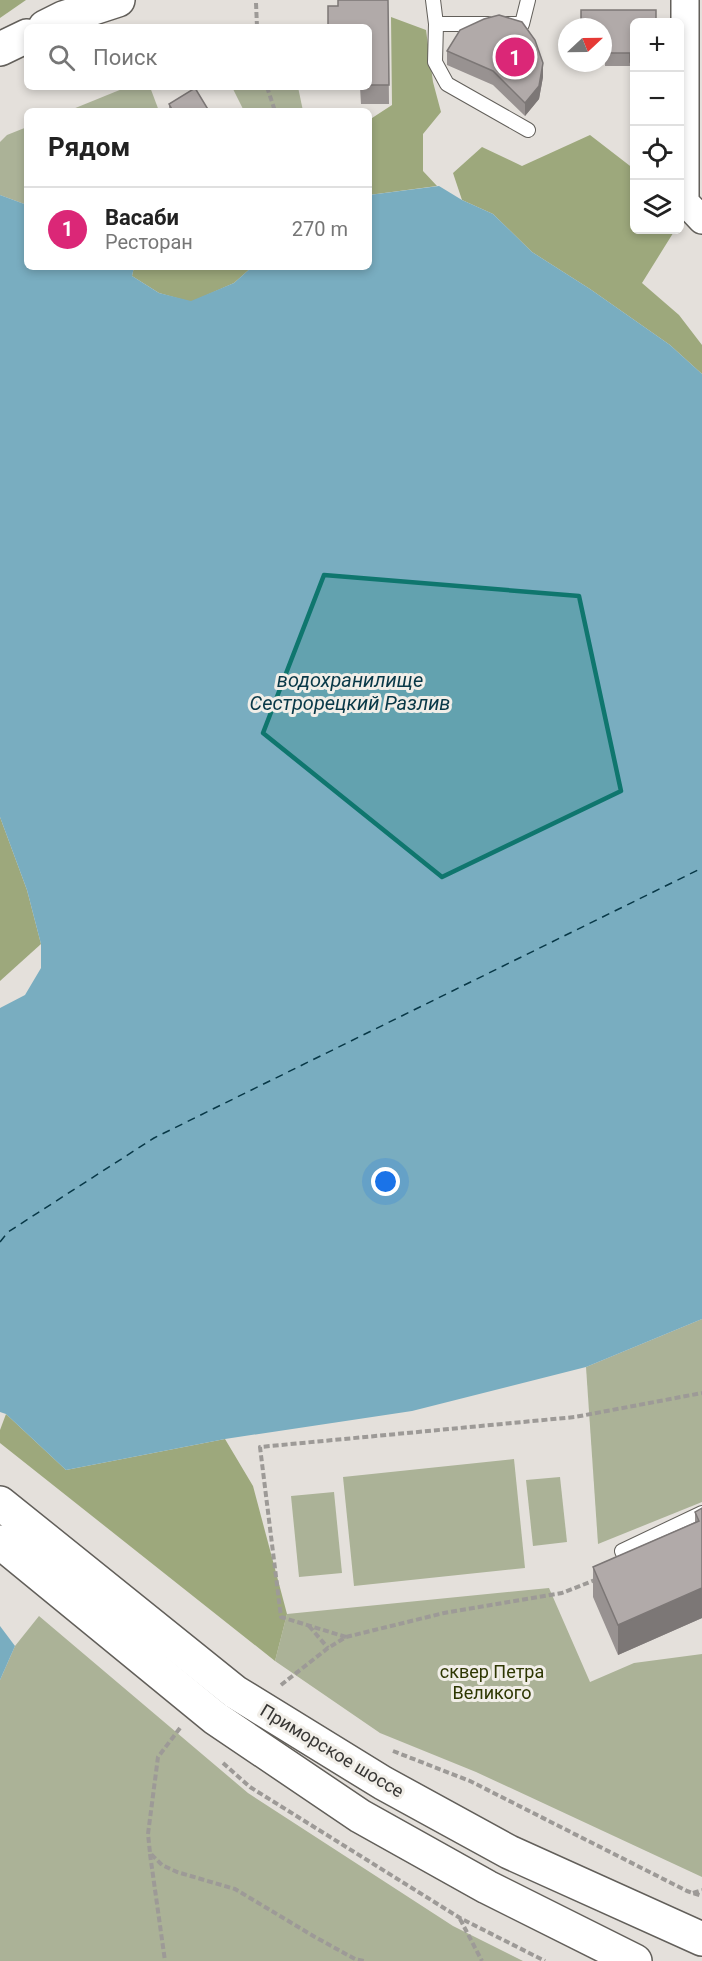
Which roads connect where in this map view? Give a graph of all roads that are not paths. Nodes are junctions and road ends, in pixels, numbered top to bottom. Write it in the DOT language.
graph roads {
  1 [pos="118,0"];
  2 [pos="433,0"];
  3 [pos="528,0"];
  4 [pos="685,0"];
  5 [pos="51,24"];
  6 [pos="436,24"];
  7 [pos="24,37"];
  8 [pos="0,49"];
  9 [pos="528,130"];
  10 [pos="702,220"];
  11 [pos="0,1503"];
  12 [pos="702,1513"];
  13 [pos="0,1542"];
  14 [pos="629,1566"];
  15 [pos="702,1939"];
  16 [pos="635,1961"];
  1 -- 5 [label="main road"];
  2 -- 6 [label="lane"];
  3 -- 6 [label="lane"];
  4 -- 10 [label="street"];
  6 -- 9 [label="lane"];
  7 -- 8 [label="main road"];
  11 -- 15 [label="main road, Приморское шоссе"];
  12 -- 14 [label="lane"];
  13 -- 16 [label="main road, Приморское шоссе"];
}
